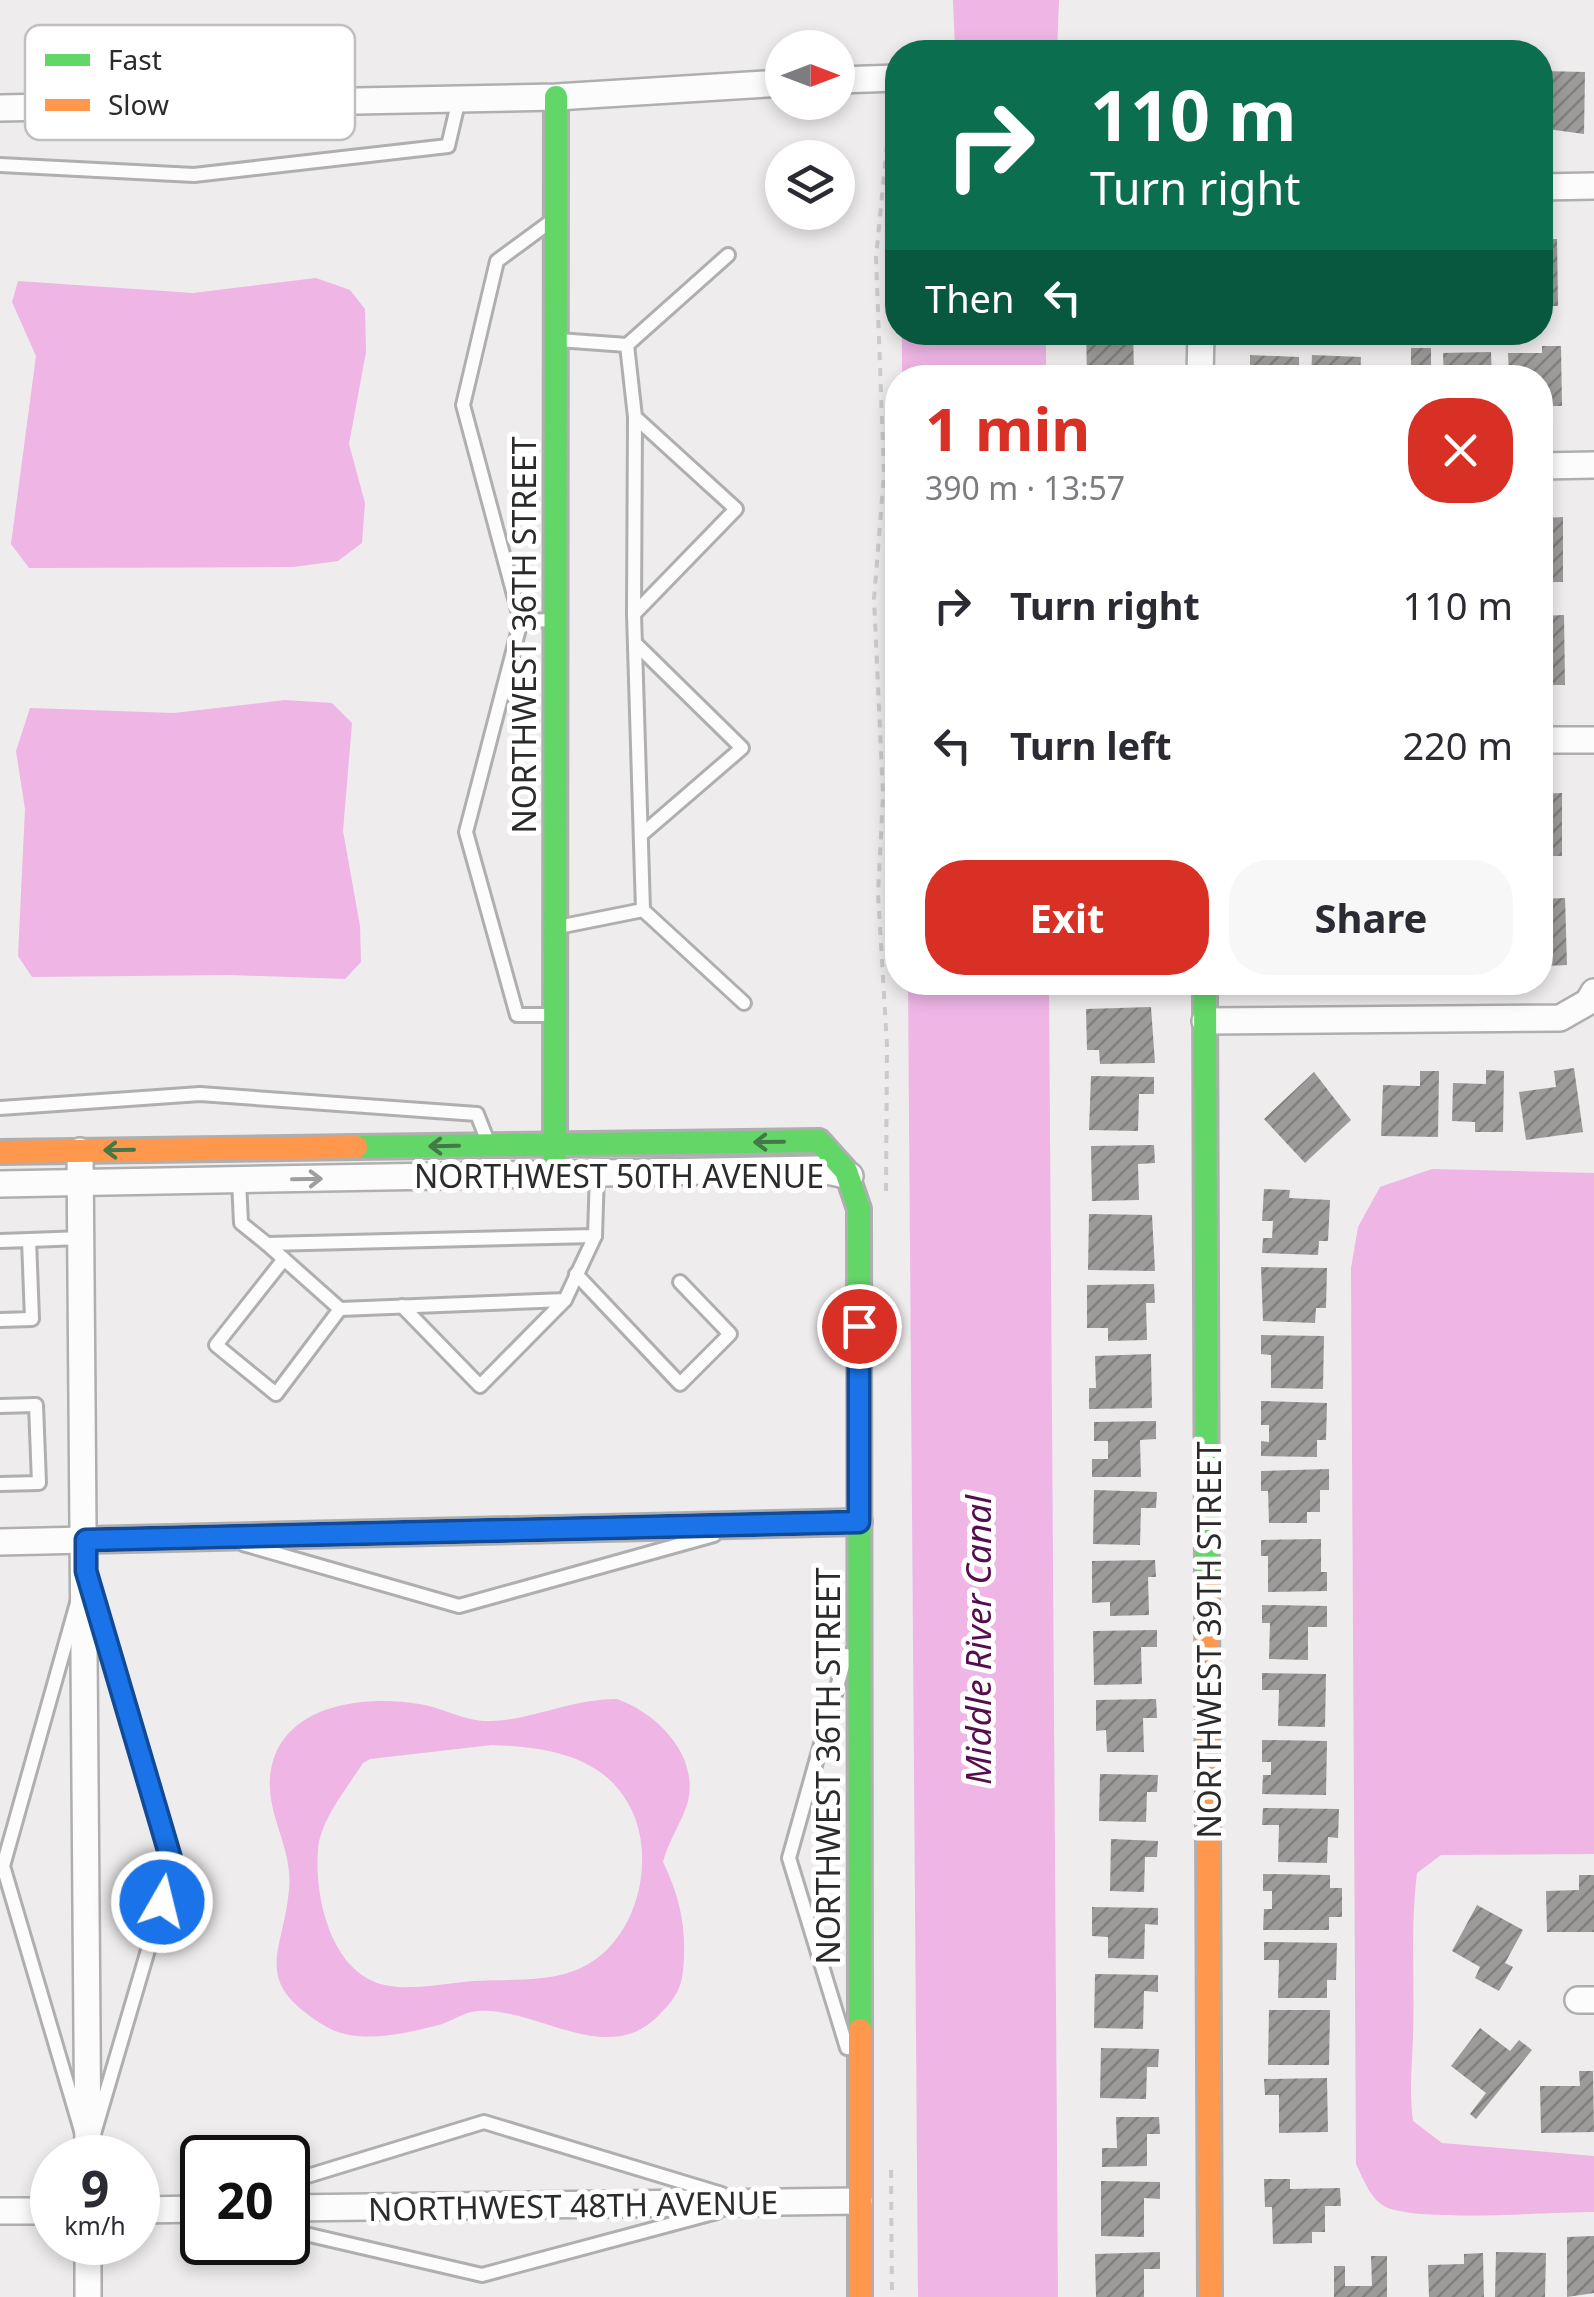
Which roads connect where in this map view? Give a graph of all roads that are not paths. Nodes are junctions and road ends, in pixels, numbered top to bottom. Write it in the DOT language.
graph roads {
  1 [pos="885,78"];
  2 [pos="855,79"];
  3 [pos="765,83"];
  4 [pos="556,97"];
  5 [pos="459,99"];
  6 [pos="355,101"];
  7 [pos="0,108"];
  8 [pos="25,108"];
  9 [pos="0,165"];
  10 [pos="1594,186"];
  11 [pos="1553,187"];
  12 [pos="556,218"];
  13 [pos="728,255"];
  14 [pos="556,340"];
  15 [pos="626,345"];
  16 [pos="635,417"];
  17 [pos="1594,465"];
  18 [pos="1553,466"];
  19 [pos="634,614"];
  20 [pos="556,620"];
  21 [pos="521,622"];
  22 [pos="635,642"];
  23 [pos="1553,740"];
  24 [pos="1594,740"];
  25 [pos="641,835"];
  26 [pos="643,910"];
  27 [pos="555,928"];
  28 [pos="1205,995"];
  29 [pos="1591,997"];
  30 [pos="744,1003"];
  31 [pos="555,1015"];
  32 [pos="1205,1021"];
  33 [pos="0,1108"];
  34 [pos="596,1144"];
  35 [pos="555,1145"];
  36 [pos="489,1146"];
  37 [pos="80,1151"];
  38 [pos="0,1152"];
  39 [pos="597,1173"];
  40 [pos="555,1174"];
  41 [pos="489,1175"];
  42 [pos="850,1176"];
  43 [pos="239,1180"];
  44 [pos="81,1182"];
  45 [pos="0,1184"];
  46 [pos="595,1236"];
  47 [pos="82,1238"];
  48 [pos="29,1240"];
  49 [pos="0,1241"];
  50 [pos="267,1244"];
  51 [pos="284,1259"];
  52 [pos="576,1274"];
  53 [pos="680,1282"];
  54 [pos="564,1300"];
  55 [pos="402,1306"];
  56 [pos="340,1309"];
  57 [pos="0,1320"];
  58 [pos="0,1406"];
  59 [pos="0,1484"];
  60 [pos="859,1522"];
  61 [pos="752,1524"];
  62 [pos="216,1536"];
  63 [pos="86,1540"];
  64 [pos="0,1542"];
  65 [pos="86,1571"];
  66 [pos="859,1609"];
  67 [pos="859,2089"];
  68 [pos="82,2135"];
  69 [pos="88,2135"];
  70 [pos="94,2135"];
  71 [pos="310,2175"];
  72 [pos="859,2202"];
  73 [pos="750,2203"];
  74 [pos="310,2208"];
  75 [pos="0,2211"];
  76 [pos="30,2211"];
  77 [pos="310,2235"];
  78 [pos="84,2265"];
  79 [pos="88,2265"];
  80 [pos="92,2265"];
  81 [pos="859,2291"];
  82 [pos="77,2297"];
  83 [pos="88,2297"];
  84 [pos="100,2297"];
  85 [pos="1210,2297"];
  1 -- 2 [label="street"];
  3 -- 4 [label="street"];
  4 -- 5 [label="street"];
  4 -- 12 [label="street, NORTHWEST 36TH STREET"];
  5 -- 6 [label="street"];
  5 -- 9 [label="lane"];
  7 -- 8 [label="street"];
  10 -- 11 [label="street"];
  12 -- 14 [label="street, NORTHWEST 36TH STREET"];
  12 -- 21 [label="lane"];
  13 -- 15 [label="lane"];
  14 -- 15 [label="lane"];
  14 -- 20 [label="street, NORTHWEST 36TH STREET"];
  15 -- 16 [label="lane"];
  16 -- 19 [label="lane"];
  16 -- 19 [label="lane"];
  17 -- 18 [label="street"];
  19 -- 22 [label="lane"];
  20 -- 21 [label="lane"];
  20 -- 27 [label="street, NORTHWEST 36TH STREET"];
  21 -- 31 [label="lane"];
  22 -- 25 [label="lane"];
  22 -- 25 [label="lane"];
  23 -- 24 [label="street"];
  25 -- 26 [label="lane"];
  26 -- 27 [label="lane"];
  26 -- 30 [label="lane"];
  27 -- 31 [label="street, NORTHWEST 36TH STREET"];
  28 -- 32 [label="street, NORTHWEST 39TH STREET"];
  29 -- 32 [label="street"];
  31 -- 35 [label="street, NORTHWEST 36TH STREET"];
  32 -- 85 [label="street, NORTHWEST 39TH STREET"];
  33 -- 36 [label="lane"];
  34 -- 35 [label="street, NORTHWEST 50TH AVENUE"];
  34 -- 39 [label="lane"];
  42 -- 34 [label="street, NORTHWEST 50TH AVENUE, one-way"];
  35 -- 36 [label="street, NORTHWEST 50TH AVENUE"];
  35 -- 40 [label="street, NORTHWEST 36TH STREET"];
  36 -- 37 [label="street, NORTHWEST 50TH AVENUE, one-way"];
  36 -- 41 [label="lane"];
  37 -- 38 [label="street, NORTHWEST 50TH AVENUE"];
  37 -- 44 [label="street"];
  39 -- 40 [label="street, NORTHWEST 50TH AVENUE"];
  39 -- 42 [label="street, NORTHWEST 50TH AVENUE"];
  39 -- 46 [label="lane"];
  40 -- 41 [label="street, NORTHWEST 50TH AVENUE"];
  43 -- 41 [label="street, NORTHWEST 50TH AVENUE, one-way"];
  42 -- 60 [label="street, NORTHWEST 36TH STREET"];
  43 -- 44 [label="street, NORTHWEST 50TH AVENUE"];
  43 -- 50 [label="lane"];
  44 -- 45 [label="street, NORTHWEST 50TH AVENUE"];
  44 -- 47 [label="street"];
  46 -- 50 [label="lane"];
  46 -- 52 [label="lane"];
  47 -- 48 [label="lane"];
  47 -- 63 [label="street"];
  48 -- 49 [label="lane"];
  48 -- 57 [label="lane"];
  50 -- 51 [label="lane"];
  51 -- 56 [label="lane"];
  51 -- 56 [label="lane"];
  52 -- 53 [label="lane"];
  52 -- 54 [label="lane"];
  54 -- 55 [label="lane"];
  54 -- 55 [label="lane"];
  55 -- 56 [label="lane"];
  58 -- 59 [label="lane"];
  60 -- 61 [label="street"];
  60 -- 66 [label="street, NORTHWEST 36TH STREET"];
  61 -- 62 [label="street"];
  61 -- 62 [label="lane"];
  62 -- 63 [label="street"];
  63 -- 64 [label="street"];
  63 -- 65 [label="street"];
  65 -- 68 [label="lane"];
  65 -- 69 [label="street"];
  65 -- 70 [label="lane"];
  66 -- 67 [label="street, NORTHWEST 36TH STREET"];
  66 -- 67 [label="lane"];
  67 -- 72 [label="street, NORTHWEST 36TH STREET"];
  71 -- 73 [label="lane"];
  72 -- 73 [label="street, NORTHWEST 48TH AVENUE"];
  72 -- 81 [label="street, NORTHWEST 36TH STREET"];
  73 -- 74 [label="street, NORTHWEST 48TH AVENUE"];
  73 -- 77 [label="lane"];
  75 -- 76 [label="street"];
  78 -- 82 [label="lane"];
  79 -- 83 [label="street"];
  80 -- 84 [label="lane"];
}
